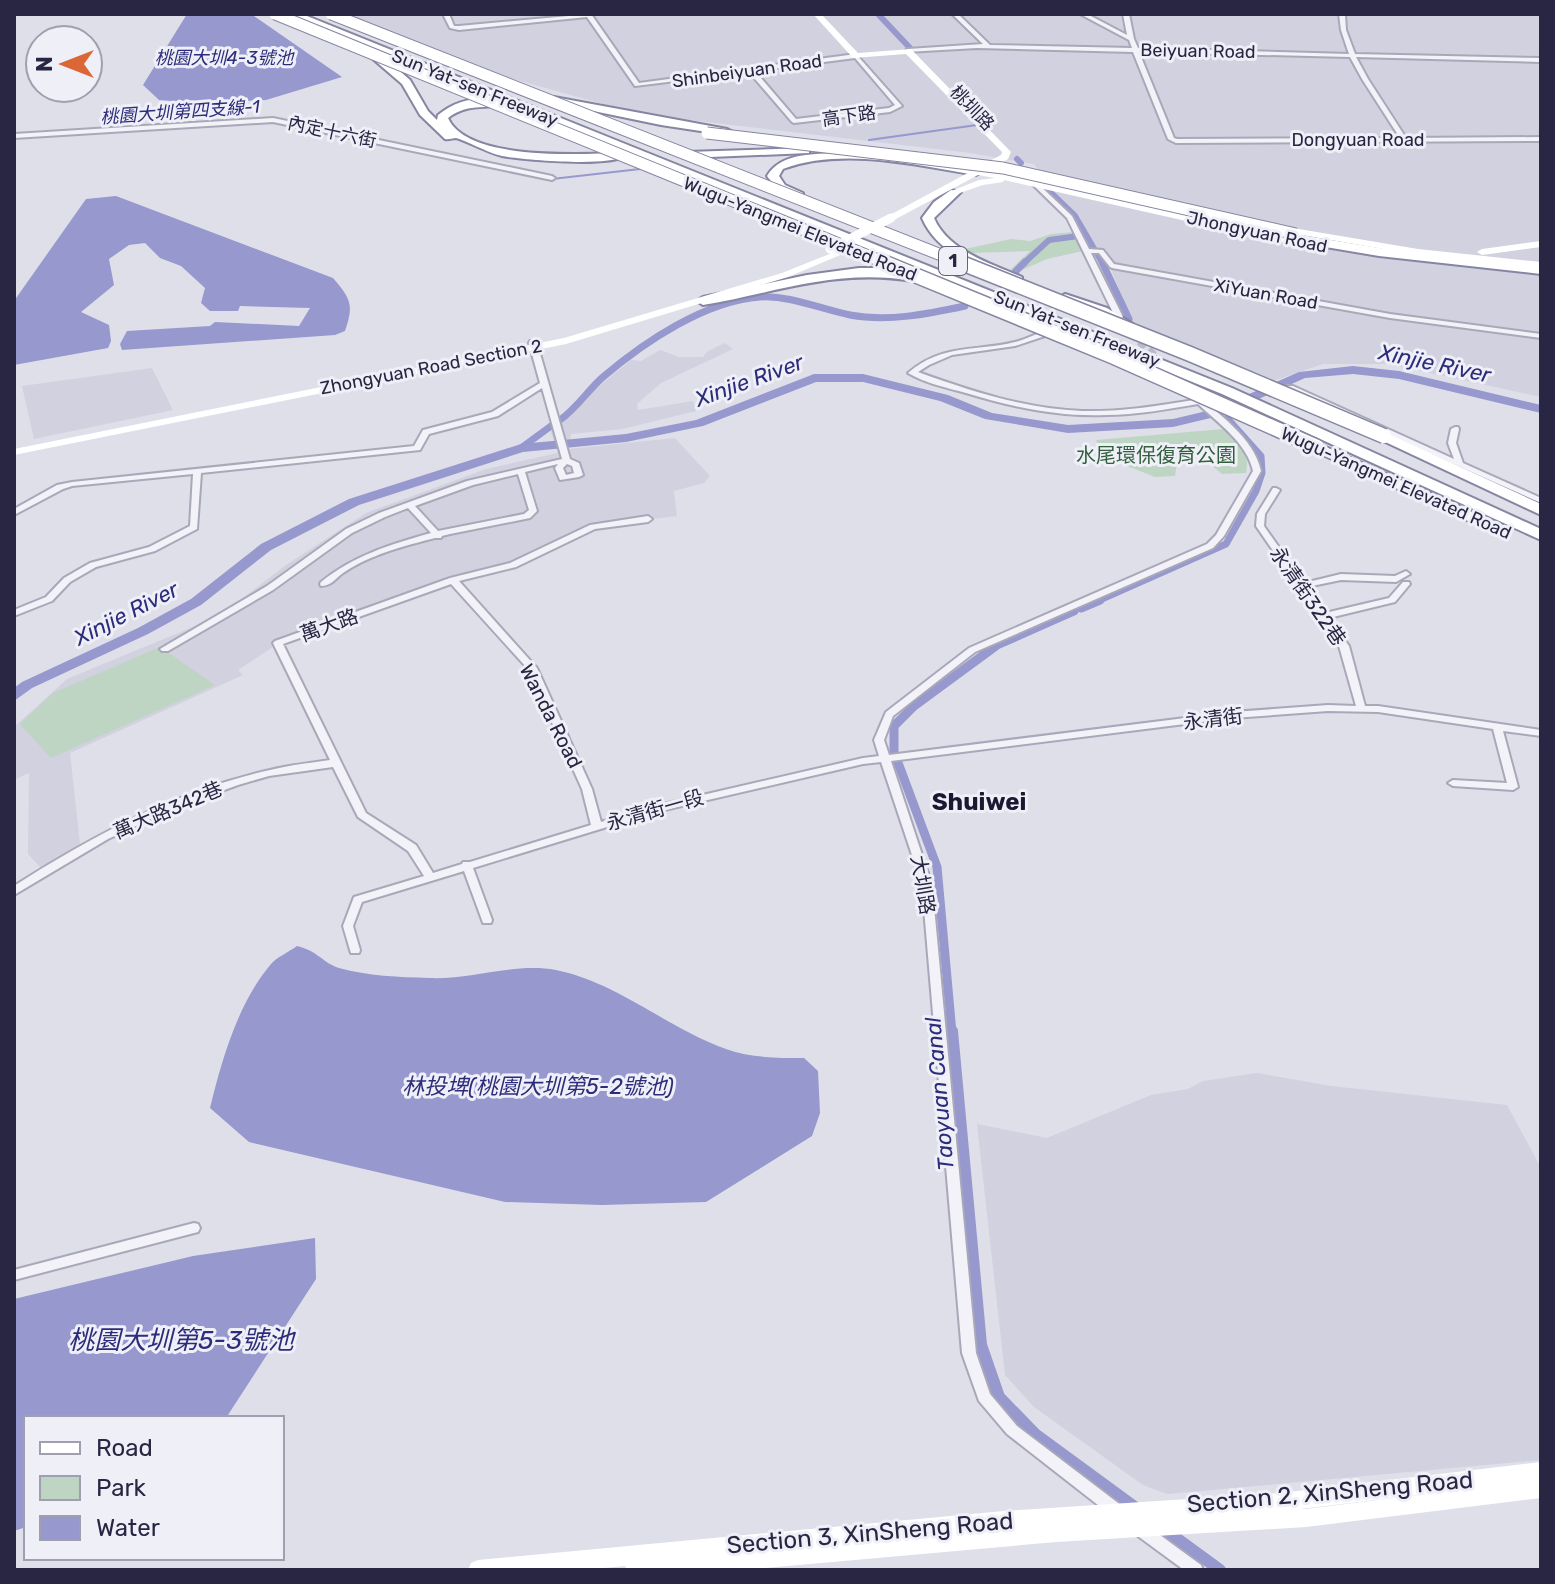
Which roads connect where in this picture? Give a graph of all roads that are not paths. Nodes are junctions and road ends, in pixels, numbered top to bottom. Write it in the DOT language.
graph roads {
  1 [pos="275,14"];
  2 [pos="293,14"];
  3 [pos="315,14"];
  4 [pos="331,14"];
  5 [pos="446,14"];
  6 [pos="588,14"];
  7 [pos="817,14"];
  8 [pos="955,14"];
  9 [pos="1083,14"];
  10 [pos="1126,14"];
  11 [pos="1342,14"];
  12 [pos="352,38"];
  13 [pos="1131,39"];
  14 [pos="988,46"];
  15 [pos="912,50"];
  16 [pos="1136,50"];
  17 [pos="1351,55"];
  18 [pos="856,56"];
  19 [pos="1541,60"];
  20 [pos="431,62"];
  21 [pos="751,70"];
  22 [pos="554,100"];
  23 [pos="568,126"];
  24 [pos="14,136"];
  25 [pos="1541,139"];
  26 [pos="1404,140"];
  27 [pos="829,152"];
  28 [pos="689,155"];
  29 [pos="890,156"];
  30 [pos="621,159"];
  31 [pos="928,164"];
  32 [pos="989,168"];
  33 [pos="552,178"];
  34 [pos="1027,180"];
  35 [pos="1069,181"];
  36 [pos="1101,186"];
  37 [pos="950,191"];
  38 [pos="1295,236"];
  39 [pos="1365,244"];
  40 [pos="1541,244"];
  41 [pos="835,251"];
  42 [pos="1088,251"];
  43 [pos="1418,252"];
  44 [pos="1541,253"];
  45 [pos="1541,267"];
  46 [pos="1028,285"];
  47 [pos="1007,300"];
  48 [pos="703,301"];
  49 [pos="1119,317"];
  50 [pos="1051,331"];
  51 [pos="1541,336"];
  52 [pos="534,346"];
  53 [pos="1179,379"];
  54 [pos="545,383"];
  55 [pos="1233,388"];
  56 [pos="1290,388"];
  57 [pos="1201,403"];
  58 [pos="1266,403"];
  59 [pos="1455,429"];
  60 [pos="14,450"];
  61 [pos="1459,462"];
  62 [pos="197,471"];
  63 [pos="521,471"];
  64 [pos="1276,490"];
  65 [pos="1541,501"];
  66 [pos="410,505"];
  67 [pos="1541,510"];
  68 [pos="14,512"];
  69 [pos="648,519"];
  70 [pos="1541,523"];
  71 [pos="1541,535"];
  72 [pos="438,536"];
  73 [pos="1541,548"];
  74 [pos="453,580"];
  75 [pos="324,584"];
  76 [pos="1301,586"];
  77 [pos="14,613"];
  78 [pos="1324,616"];
  79 [pos="165,649"];
  80 [pos="1361,708"];
  81 [pos="1497,726"];
  82 [pos="1541,733"];
  83 [pos="885,759"];
  84 [pos="336,763"];
  85 [pos="1453,783"];
  86 [pos="597,827"];
  87 [pos="467,865"];
  88 [pos="429,876"];
  89 [pos="14,891"];
  90 [pos="487,920"];
  91 [pos="355,950"];
  92 [pos="194,1228"];
  93 [pos="14,1275"];
  94 [pos="1541,1471"];
  95 [pos="1541,1489"];
  96 [pos="1119,1512"];
  97 [pos="1140,1529"];
  98 [pos="478,1570"];
  99 [pos="634,1570"];
  100 [pos="1196,1570"];
  1 -- 73 [label="highway, Wugu-Yangmei Elevated Road / 1, bridge"];
  2 -- 12 [label="highway, Sun Yat-sen Freeway / 1"];
  3 -- 20 [label="highway, Sun Yat-sen Freeway / 1"];
  4 -- 67 [label="highway, Wugu-Yangmei Elevated Road / 1, bridge"];
  5 -- 6 [label="street"];
  6 -- 21 [label="street, Shinbeiyuan Road"];
  7 -- 18 [label="main road"];
  8 -- 14 [label="street"];
  9 -- 13 [label="street"];
  10 -- 13 [label="street"];
  11 -- 17 [label="street"];
  12 -- 23 [label="highway, Sun Yat-sen Freeway / 1"];
  12 -- 30 [label="highway"];
  13 -- 16 [label="street"];
  14 -- 15 [label="street, Beiyuan Road"];
  14 -- 16 [label="street, Beiyuan Road"];
  15 -- 18 [label="main road, Beiyuan Road"];
  15 -- 32 [label="main road, 桃圳路"];
  16 -- 17 [label="street, Beiyuan Road"];
  16 -- 26 [label="street, Dongyuan Road"];
  17 -- 19 [label="street, Beiyuan Road"];
  17 -- 26 [label="street"];
  18 -- 21 [label="street, Shinbeiyuan Road"];
  18 -- 21 [label="street, 高下路"];
  20 -- 22 [label="highway"];
  20 -- 55 [label="highway, Sun Yat-sen Freeway / 1"];
  22 -- 29 [label="highway"];
  22 -- 35 [label="highway, bridge"];
  23 -- 30 [label="highway"];
  23 -- 47 [label="highway, Sun Yat-sen Freeway / 1"];
  24 -- 33 [label="street, 內定十六街"];
  25 -- 26 [label="street, Dongyuan Road"];
  27 -- 28 [label="highway"];
  27 -- 29 [label="highway"];
  27 -- 32 [label="highway"];
  28 -- 29 [label="highway"];
  28 -- 30 [label="highway, bridge"];
  28 -- 38 [label="highway, bridge"];
  29 -- 31 [label="highway"];
  29 -- 32 [label="highway"];
  29 -- 46 [label="highway"];
  31 -- 32 [label="highway"];
  31 -- 37 [label="highway"];
  32 -- 34 [label="main road, Jhongyuan Road"];
  32 -- 35 [label="main road"];
  32 -- 36 [label="main road, Jhongyuan Road"];
  32 -- 37 [label="main road"];
  34 -- 37 [label="main road"];
  34 -- 42 [label="street"];
  34 -- 45 [label="main road, Jhongyuan Road"];
  35 -- 36 [label="main road"];
  35 -- 38 [label="highway, bridge"];
  36 -- 39 [label="main road, Jhongyuan Road"];
  37 -- 41 [label="main road, bridge"];
  37 -- 46 [label="highway"];
  38 -- 39 [label="highway"];
  38 -- 45 [label="highway"];
  39 -- 43 [label="main road, Jhongyuan Road"];
  40 -- 43 [label="main road"];
  41 -- 48 [label="main road, Zhongyuan Road Section 2"];
  41 -- 52 [label="main road, Zhongyuan Road Section 2"];
  42 -- 49 [label="street"];
  42 -- 51 [label="street, XiYuan Road"];
  43 -- 45 [label="main road, Jhongyuan Road"];
  44 -- 45 [label="main road"];
  46 -- 55 [label="highway"];
  47 -- 48 [label="highway"];
  47 -- 55 [label="highway, Sun Yat-sen Freeway / 1"];
  48 -- 52 [label="main road, Zhongyuan Road Section 2"];
  50 -- 57 [label="street"];
  52 -- 54 [label="street"];
  52 -- 60 [label="main road, Zhongyuan Road Section 2"];
  53 -- 57 [label="street"];
  54 -- 62 [label="street"];
  54 -- 63 [label="street"];
  55 -- 58 [label="highway, Sun Yat-sen Freeway / 1"];
  56 -- 61 [label="street"];
  57 -- 83 [label="street, 大圳路"];
  58 -- 70 [label="highway, Sun Yat-sen Freeway / 1"];
  58 -- 71 [label="highway, Sun Yat-sen Freeway / 1"];
  59 -- 61 [label="street"];
  61 -- 65 [label="street"];
  62 -- 68 [label="street"];
  62 -- 77 [label="street"];
  63 -- 66 [label="street"];
  63 -- 72 [label="street"];
  64 -- 76 [label="street, 永清街322巷"];
  66 -- 72 [label="street"];
  66 -- 79 [label="street"];
  69 -- 74 [label="street, 萬大路"];
  72 -- 75 [label="street"];
  74 -- 84 [label="street, 萬大路"];
  74 -- 86 [label="street, Wanda Road"];
  76 -- 78 [label="street, 永清街322巷"];
  76 -- 78 [label="street"];
  78 -- 80 [label="street, 永清街322巷"];
  80 -- 81 [label="street, 永清街"];
  80 -- 83 [label="street, 永清街"];
  81 -- 82 [label="street, 永清街"];
  81 -- 85 [label="street"];
  83 -- 86 [label="street, 永清街一段"];
  83 -- 96 [label="street, 大圳路"];
  84 -- 88 [label="street, 萬大路"];
  84 -- 89 [label="street, 萬大路342巷"];
  86 -- 87 [label="street, 永清街一段"];
  87 -- 88 [label="street, 永清街一段"];
  87 -- 90 [label="street"];
  88 -- 91 [label="street, 永清街一段"];
  92 -- 93 [label="street"];
  94 -- 96 [label="main road, Section 2, XinSheng Road"];
  95 -- 97 [label="main road"];
  96 -- 98 [label="main road, Section 3, XinSheng Road"];
  97 -- 99 [label="main road"];
  97 -- 100 [label="street"];
}
